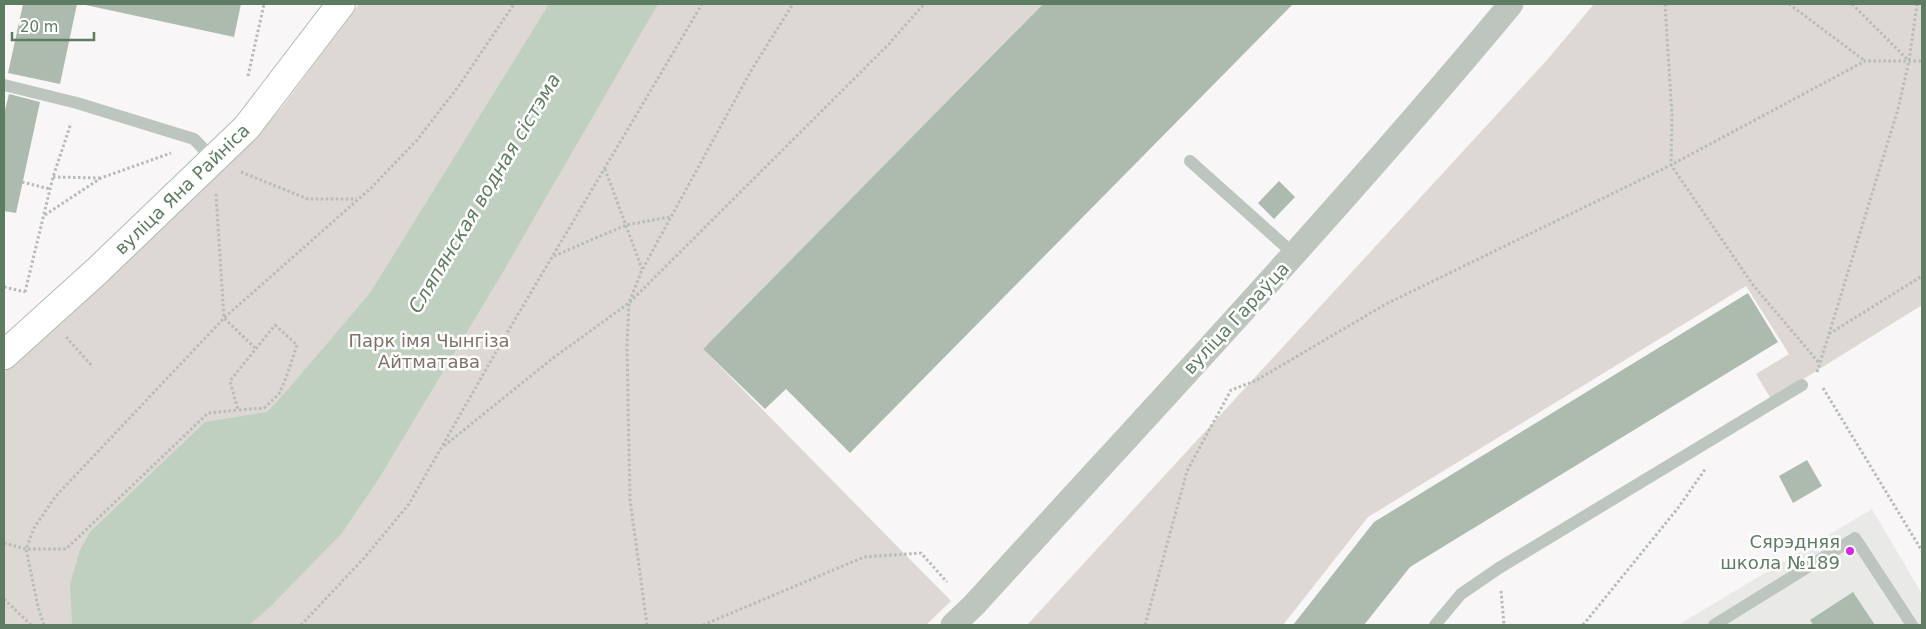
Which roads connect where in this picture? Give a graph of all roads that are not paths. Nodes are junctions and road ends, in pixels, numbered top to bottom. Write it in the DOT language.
graph roads {
  1 [pos="341,4"];
  2 [pos="1511,4"];
  3 [pos="4,85"];
  4 [pos="214,160"];
  5 [pos="1190,161"];
  6 [pos="1295,256"];
  7 [pos="4,355"];
  8 [pos="1802,385"];
  9 [pos="953,625"];
  10 [pos="1435,625"];
  11 [pos="1714,625"];
  12 [pos="1912,625"];
  1 -- 4 [label="street, вуліца Яна Райніса"];
  2 -- 6 [label="street, вуліца Гараўца"];
  3 -- 4 [label="lane"];
  4 -- 7 [label="street, вуліца Яна Райніса"];
  5 -- 6 [label="lane"];
  6 -- 9 [label="street, вуліца Гараўца"];
  8 -- 10 [label="lane"];
  11 -- 12 [label="lane"];
}
